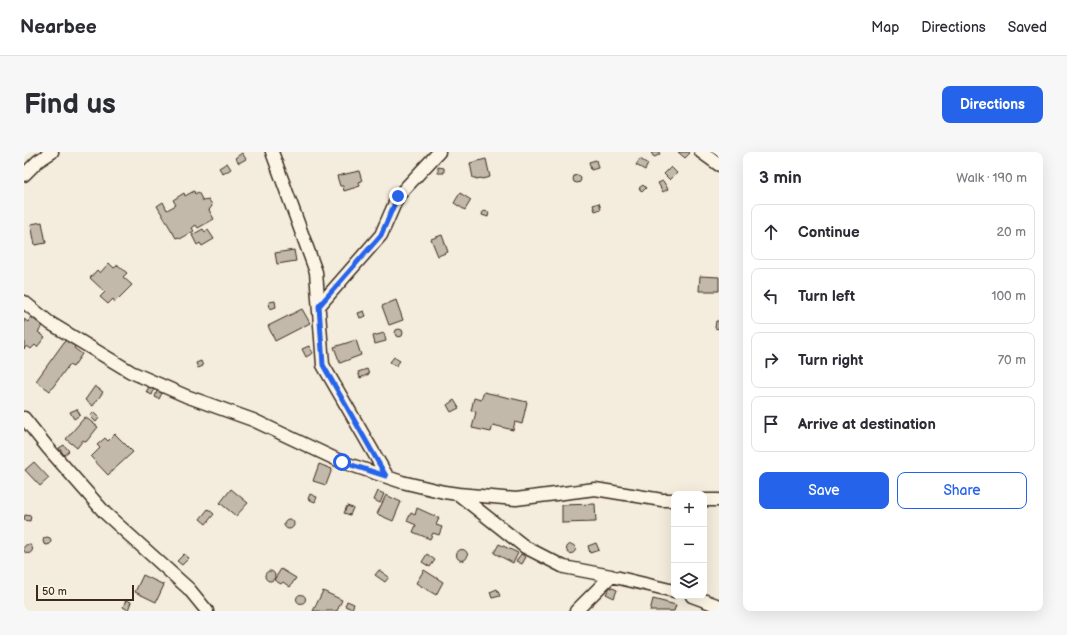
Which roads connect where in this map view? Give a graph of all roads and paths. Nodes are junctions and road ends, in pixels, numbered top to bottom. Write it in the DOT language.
graph roads {
  1 [pos="52,152"];
  2 [pos="272,152"];
  3 [pos="439,152"];
  4 [pos="701,152"];
  5 [pos="719,165"];
  6 [pos="24,175"];
  7 [pos="24,302"];
  8 [pos="319,306"];
  9 [pos="24,418"];
  10 [pos="386,476"];
  11 [pos="458,494"];
  12 [pos="671,500"];
  13 [pos="707,500"];
  14 [pos="719,500"];
  15 [pos="611,576"];
  16 [pos="671,590"];
  17 [pos="700,599"];
  18 [pos="719,606"];
  19 [pos="207,611"];
  20 [pos="576,611"];
  1 -- 6 [label="street"];
  2 -- 8 [label="street"];
  3 -- 8 [label="street"];
  4 -- 5 [label="street"];
  7 -- 10 [label="street"];
  8 -- 10 [label="street"];
  9 -- 19 [label="street"];
  10 -- 11 [label="street"];
  11 -- 12 [label="street"];
  11 -- 15 [label="street"];
  13 -- 14 [label="street"];
  15 -- 16 [label="street"];
  15 -- 20 [label="street"];
  17 -- 18 [label="street"];
}
